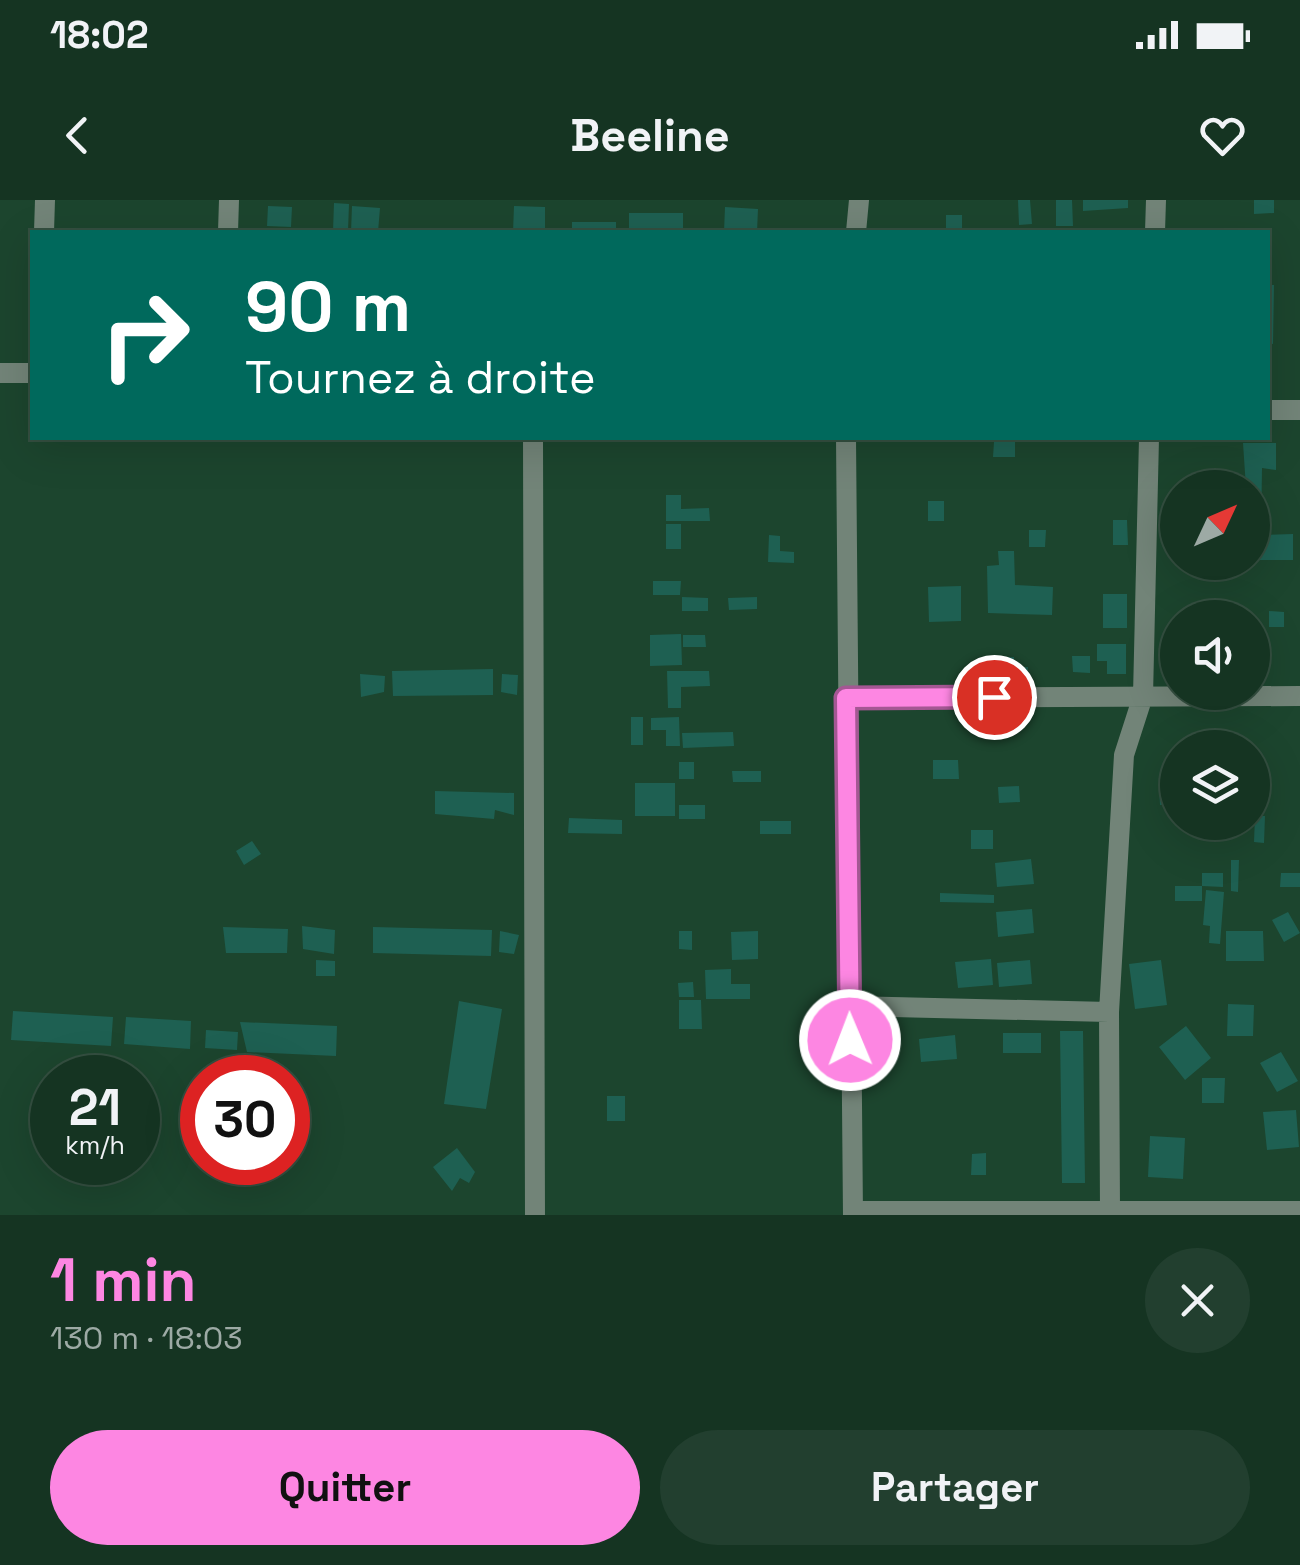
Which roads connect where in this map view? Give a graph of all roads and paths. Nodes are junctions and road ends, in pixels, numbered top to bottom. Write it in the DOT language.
graph roads {
  1 [pos="45,200"];
  2 [pos="229,200"];
  3 [pos="858,200"];
  4 [pos="1156,200"];
  5 [pos="44,230"];
  6 [pos="228,230"];
  7 [pos="856,230"];
  8 [pos="1155,230"];
  9 [pos="0,373"];
  10 [pos="30,374"];
  11 [pos="1270,410"];
  12 [pos="1300,410"];
  13 [pos="534,440"];
  14 [pos="846,440"];
  15 [pos="1150,440"];
  16 [pos="1142,696"];
  17 [pos="1300,696"];
  18 [pos="846,698"];
  19 [pos="850,1006"];
  20 [pos="1110,1012"];
  21 [pos="1110,1210"];
  22 [pos="1300,1211"];
  23 [pos="853,1213"];
  24 [pos="535,1215"];
  1 -- 5 [label="street"];
  2 -- 6 [label="street"];
  3 -- 7 [label="street"];
  4 -- 8 [label="street"];
  9 -- 10 [label="street"];
  11 -- 12 [label="street"];
  13 -- 24 [label="street"];
  14 -- 18 [label="street"];
  15 -- 16 [label="street"];
  16 -- 17 [label="street"];
  16 -- 18 [label="street"];
  16 -- 20 [label="street"];
  18 -- 19 [label="street"];
  19 -- 20 [label="street"];
  19 -- 23 [label="street"];
  20 -- 21 [label="street"];
  21 -- 22 [label="street"];
  21 -- 23 [label="street"];
}
